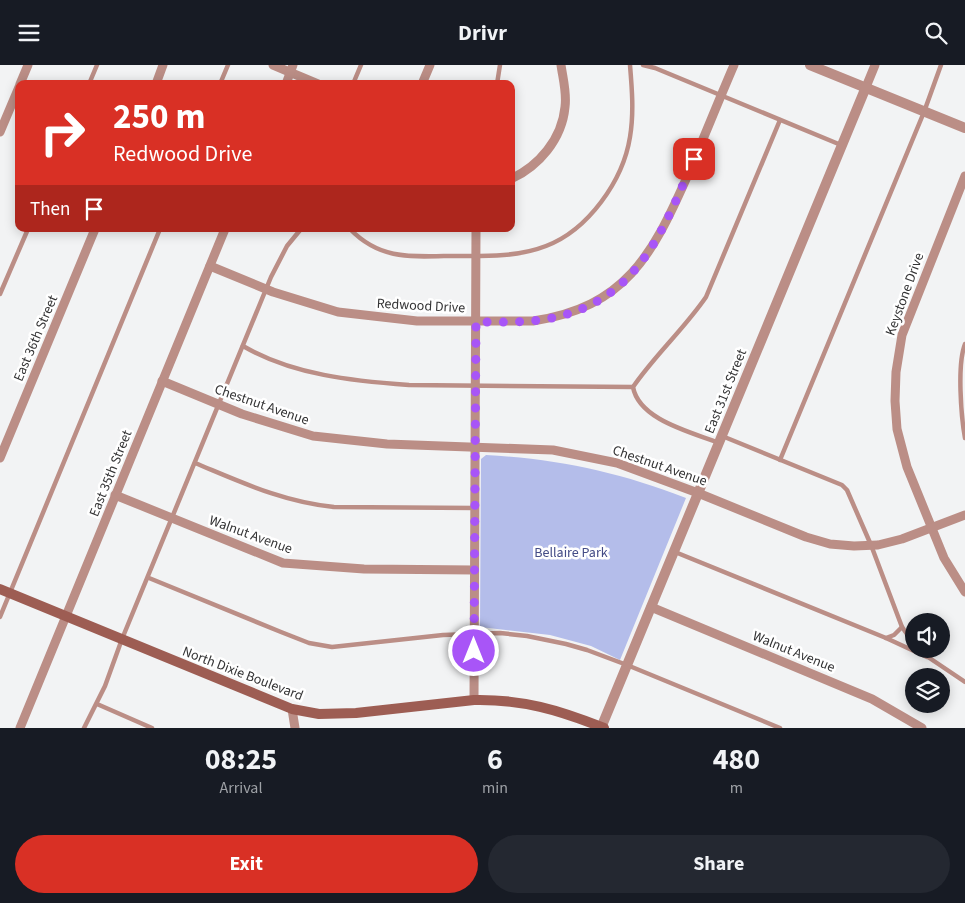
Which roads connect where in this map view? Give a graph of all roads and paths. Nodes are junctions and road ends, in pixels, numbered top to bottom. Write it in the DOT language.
graph roads {
  1 [pos="28,65"];
  2 [pos="97,65"];
  3 [pos="163,65"];
  4 [pos="228,65"];
  5 [pos="273,65"];
  6 [pos="361,65"];
  7 [pos="430,65"];
  8 [pos="500,65"];
  9 [pos="561,65"];
  10 [pos="630,65"];
  11 [pos="643,65"];
  12 [pos="734,65"];
  13 [pos="810,65"];
  14 [pos="875,65"];
  15 [pos="941,65"];
  16 [pos="292,69"];
  17 [pos="22,80"];
  18 [pos="91,80"];
  19 [pos="157,80"];
  20 [pos="222,80"];
  21 [pos="311,80"];
  22 [pos="355,80"];
  23 [pos="427,80"];
  24 [pos="498,80"];
  25 [pos="866,87"];
  26 [pos="15,96"];
  27 [pos="721,96"];
  28 [pos="924,112"];
  29 [pos="780,120"];
  30 [pos="965,128"];
  31 [pos="0,132"];
  32 [pos="842,146"];
  33 [pos="515,176"];
  34 [pos="965,176"];
  35 [pos="27,232"];
  36 [pos="94,232"];
  37 [pos="159,232"];
  38 [pos="225,232"];
  39 [pos="299,232"];
  40 [pos="353,232"];
  41 [pos="476,232"];
  42 [pos="476,257"];
  43 [pos="210,267"];
  44 [pos="266,290"];
  45 [pos="0,294"];
  46 [pos="476,322"];
  47 [pos="965,344"];
  48 [pos="243,346"];
  49 [pos="162,381"];
  50 [pos="475,385"];
  51 [pos="633,387"];
  52 [pos="220,405"];
  53 [pos="965,438"];
  54 [pos="720,439"];
  55 [pos="475,446"];
  56 [pos="1,452"];
  57 [pos="780,460"];
  58 [pos="195,463"];
  59 [pos="698,493"];
  60 [pos="115,495"];
  61 [pos="475,508"];
  62 [pos="965,515"];
  63 [pos="172,519"];
  64 [pos="932,528"];
  65 [pos="871,545"];
  66 [pos="674,551"];
  67 [pos="474,571"];
  68 [pos="148,578"];
  69 [pos="5,591"];
  70 [pos="965,592"];
  71 [pos="651,607"];
  72 [pos="0,617"];
  73 [pos="66,617"];
  74 [pos="902,627"];
  75 [pos="905,631"];
  76 [pos="474,634"];
  77 [pos="886,638"];
  78 [pos="122,639"];
  79 [pos="905,647"];
  80 [pos="928,658"];
  81 [pos="627,665"];
  82 [pos="965,683"];
  83 [pos="474,699"];
  84 [pos="96,704"];
  85 [pos="292,709"];
  86 [pos="20,728"];
  87 [pos="84,728"];
  88 [pos="152,728"];
  89 [pos="295,728"];
  90 [pos="602,728"];
  91 [pos="780,728"];
  92 [pos="922,728"];
  1 -- 17 [label="street"];
  2 -- 18 [label="lane"];
  3 -- 19 [label="street"];
  4 -- 20 [label="lane"];
  5 -- 16 [label="street"];
  6 -- 22 [label="lane"];
  7 -- 23 [label="street"];
  8 -- 24 [label="lane"];
  9 -- 33 [label="street"];
  10 -- 42 [label="lane"];
  11 -- 27 [label="lane"];
  12 -- 27 [label="street, Redwood Drive"];
  13 -- 25 [label="street"];
  14 -- 25 [label="street, East 31st Street"];
  15 -- 28 [label="lane"];
  16 -- 21 [label="street"];
  25 -- 28 [label="street"];
  25 -- 32 [label="street, East 31st Street"];
  26 -- 31 [label="street"];
  27 -- 29 [label="lane"];
  27 -- 46 [label="street, Redwood Drive"];
  28 -- 30 [label="street"];
  28 -- 57 [label="lane"];
  29 -- 32 [label="lane"];
  29 -- 51 [label="lane"];
  32 -- 54 [label="street, East 31st Street"];
  34 -- 64 [label="street, Keystone Drive"];
  35 -- 45 [label="lane"];
  36 -- 56 [label="street, East 36th Street"];
  37 -- 69 [label="lane"];
  38 -- 43 [label="street, East 35th Street"];
  39 -- 44 [label="lane"];
  40 -- 42 [label="lane"];
  41 -- 42 [label="street"];
  42 -- 46 [label="street"];
  43 -- 44 [label="street, Redwood Drive"];
  43 -- 49 [label="street, East 35th Street"];
  44 -- 46 [label="street, Redwood Drive"];
  44 -- 48 [label="lane"];
  46 -- 50 [label="street"];
  47 -- 53 [label="lane"];
  48 -- 50 [label="lane"];
  48 -- 52 [label="lane"];
  49 -- 52 [label="street, Chestnut Avenue"];
  49 -- 60 [label="street, East 35th Street"];
  50 -- 51 [label="lane"];
  50 -- 55 [label="street"];
  51 -- 54 [label="lane"];
  52 -- 55 [label="street, Chestnut Avenue"];
  52 -- 58 [label="lane"];
  54 -- 57 [label="lane"];
  54 -- 59 [label="street, East 31st Street"];
  55 -- 59 [label="street, Chestnut Avenue"];
  55 -- 61 [label="street"];
  57 -- 65 [label="lane"];
  58 -- 61 [label="lane"];
  58 -- 63 [label="lane"];
  59 -- 65 [label="street, Chestnut Avenue"];
  59 -- 66 [label="street, East 31st Street"];
  60 -- 63 [label="street, Walnut Avenue"];
  60 -- 73 [label="street, East 35th Street"];
  61 -- 67 [label="street"];
  62 -- 64 [label="street, Chestnut Avenue"];
  63 -- 67 [label="street, Walnut Avenue"];
  63 -- 68 [label="lane"];
  64 -- 65 [label="street, Chestnut Avenue"];
  64 -- 70 [label="street, Keystone Drive"];
  65 -- 74 [label="lane"];
  66 -- 71 [label="street, East 31st Street"];
  66 -- 77 [label="lane"];
  67 -- 76 [label="street"];
  68 -- 76 [label="lane"];
  68 -- 78 [label="lane"];
  69 -- 72 [label="lane"];
  69 -- 73 [label="main road, North Dixie Boulevard"];
  71 -- 81 [label="street, East 31st Street"];
  71 -- 92 [label="street, Walnut Avenue"];
  73 -- 78 [label="main road, North Dixie Boulevard"];
  73 -- 86 [label="street, East 35th Street"];
  74 -- 75 [label="lane"];
  74 -- 77 [label="lane"];
  76 -- 81 [label="lane"];
  76 -- 83 [label="street"];
  77 -- 79 [label="lane"];
  78 -- 84 [label="lane"];
  78 -- 85 [label="main road, North Dixie Boulevard"];
  80 -- 82 [label="lane"];
  81 -- 90 [label="street, East 31st Street"];
  81 -- 91 [label="lane"];
  83 -- 85 [label="main road, North Dixie Boulevard"];
  83 -- 90 [label="main road, North Dixie Boulevard"];
  84 -- 87 [label="lane"];
  84 -- 88 [label="lane"];
  85 -- 89 [label="street"];
}
